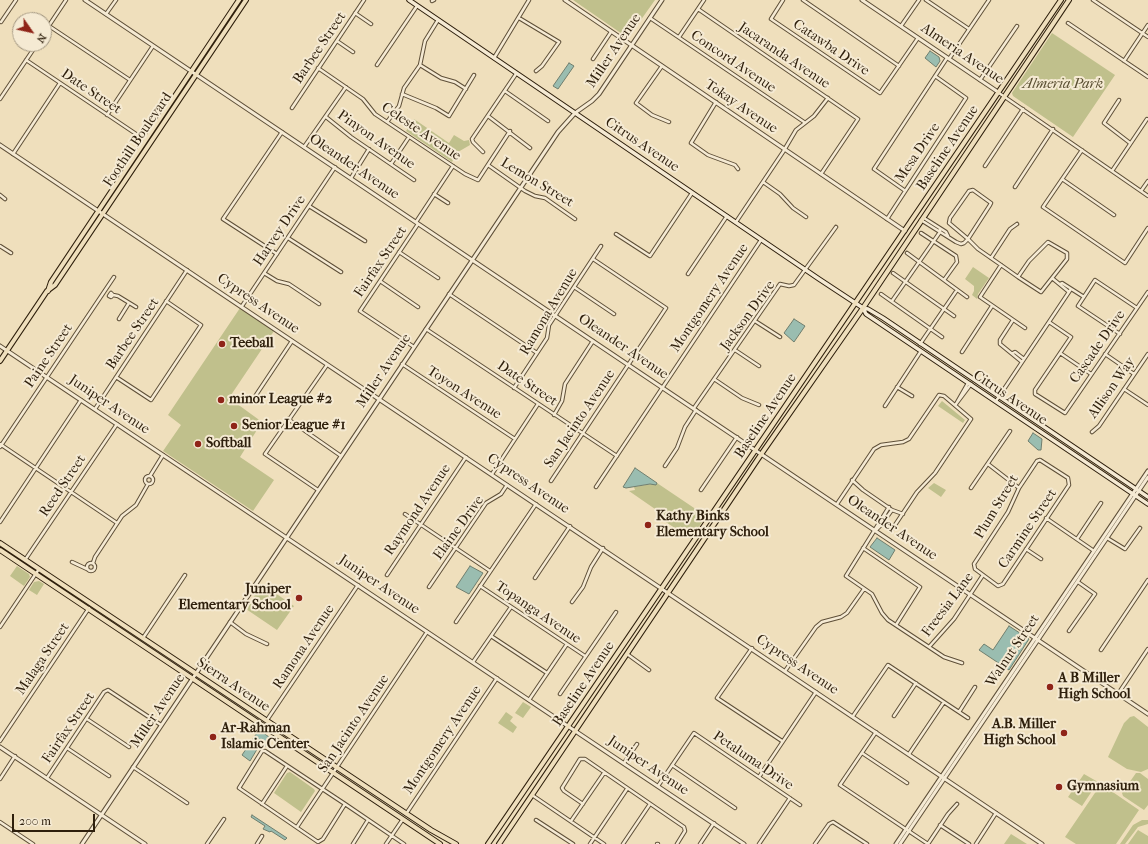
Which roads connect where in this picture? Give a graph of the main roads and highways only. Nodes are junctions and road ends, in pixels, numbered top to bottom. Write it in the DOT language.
graph roads {
  1 [pos="239,0"];
  2 [pos="242,0"];
  3 [pos="246,0"];
  4 [pos="409,0"];
  5 [pos="1061,0"];
  6 [pos="1069,0"];
  7 [pos="241,6"];
  8 [pos="47,291"];
  9 [pos="856,303"];
  10 [pos="863,308"];
  11 [pos="0,361"];
  12 [pos="1148,497"];
  13 [pos="1148,504"];
  14 [pos="0,542"];
  15 [pos="0,550"];
  16 [pos="440,844"];
  17 [pos="456,844"];
  18 [pos="488,844"];
  19 [pos="499,844"];
  1 -- 8 [label="main road, Foothill Boulevard"];
  2 -- 7 [label="main road"];
  3 -- 7 [label="main road, Foothill Boulevard"];
  4 -- 9 [label="main road, Citrus Avenue"];
  5 -- 9 [label="main road, Baseline Avenue"];
  6 -- 10 [label="main road, Baseline Avenue"];
  7 -- 8 [label="main road, Foothill Boulevard"];
  8 -- 11 [label="main road, Foothill Boulevard"];
  9 -- 10 [label="main road, Citrus Avenue"];
  9 -- 18 [label="main road, Baseline Avenue"];
  10 -- 12 [label="main road, Citrus Avenue"];
  10 -- 13 [label="main road, Citrus Avenue"];
  10 -- 19 [label="main road, Baseline Avenue"];
  14 -- 17 [label="main road, Sierra Avenue"];
  15 -- 16 [label="main road, Sierra Avenue"];
}
